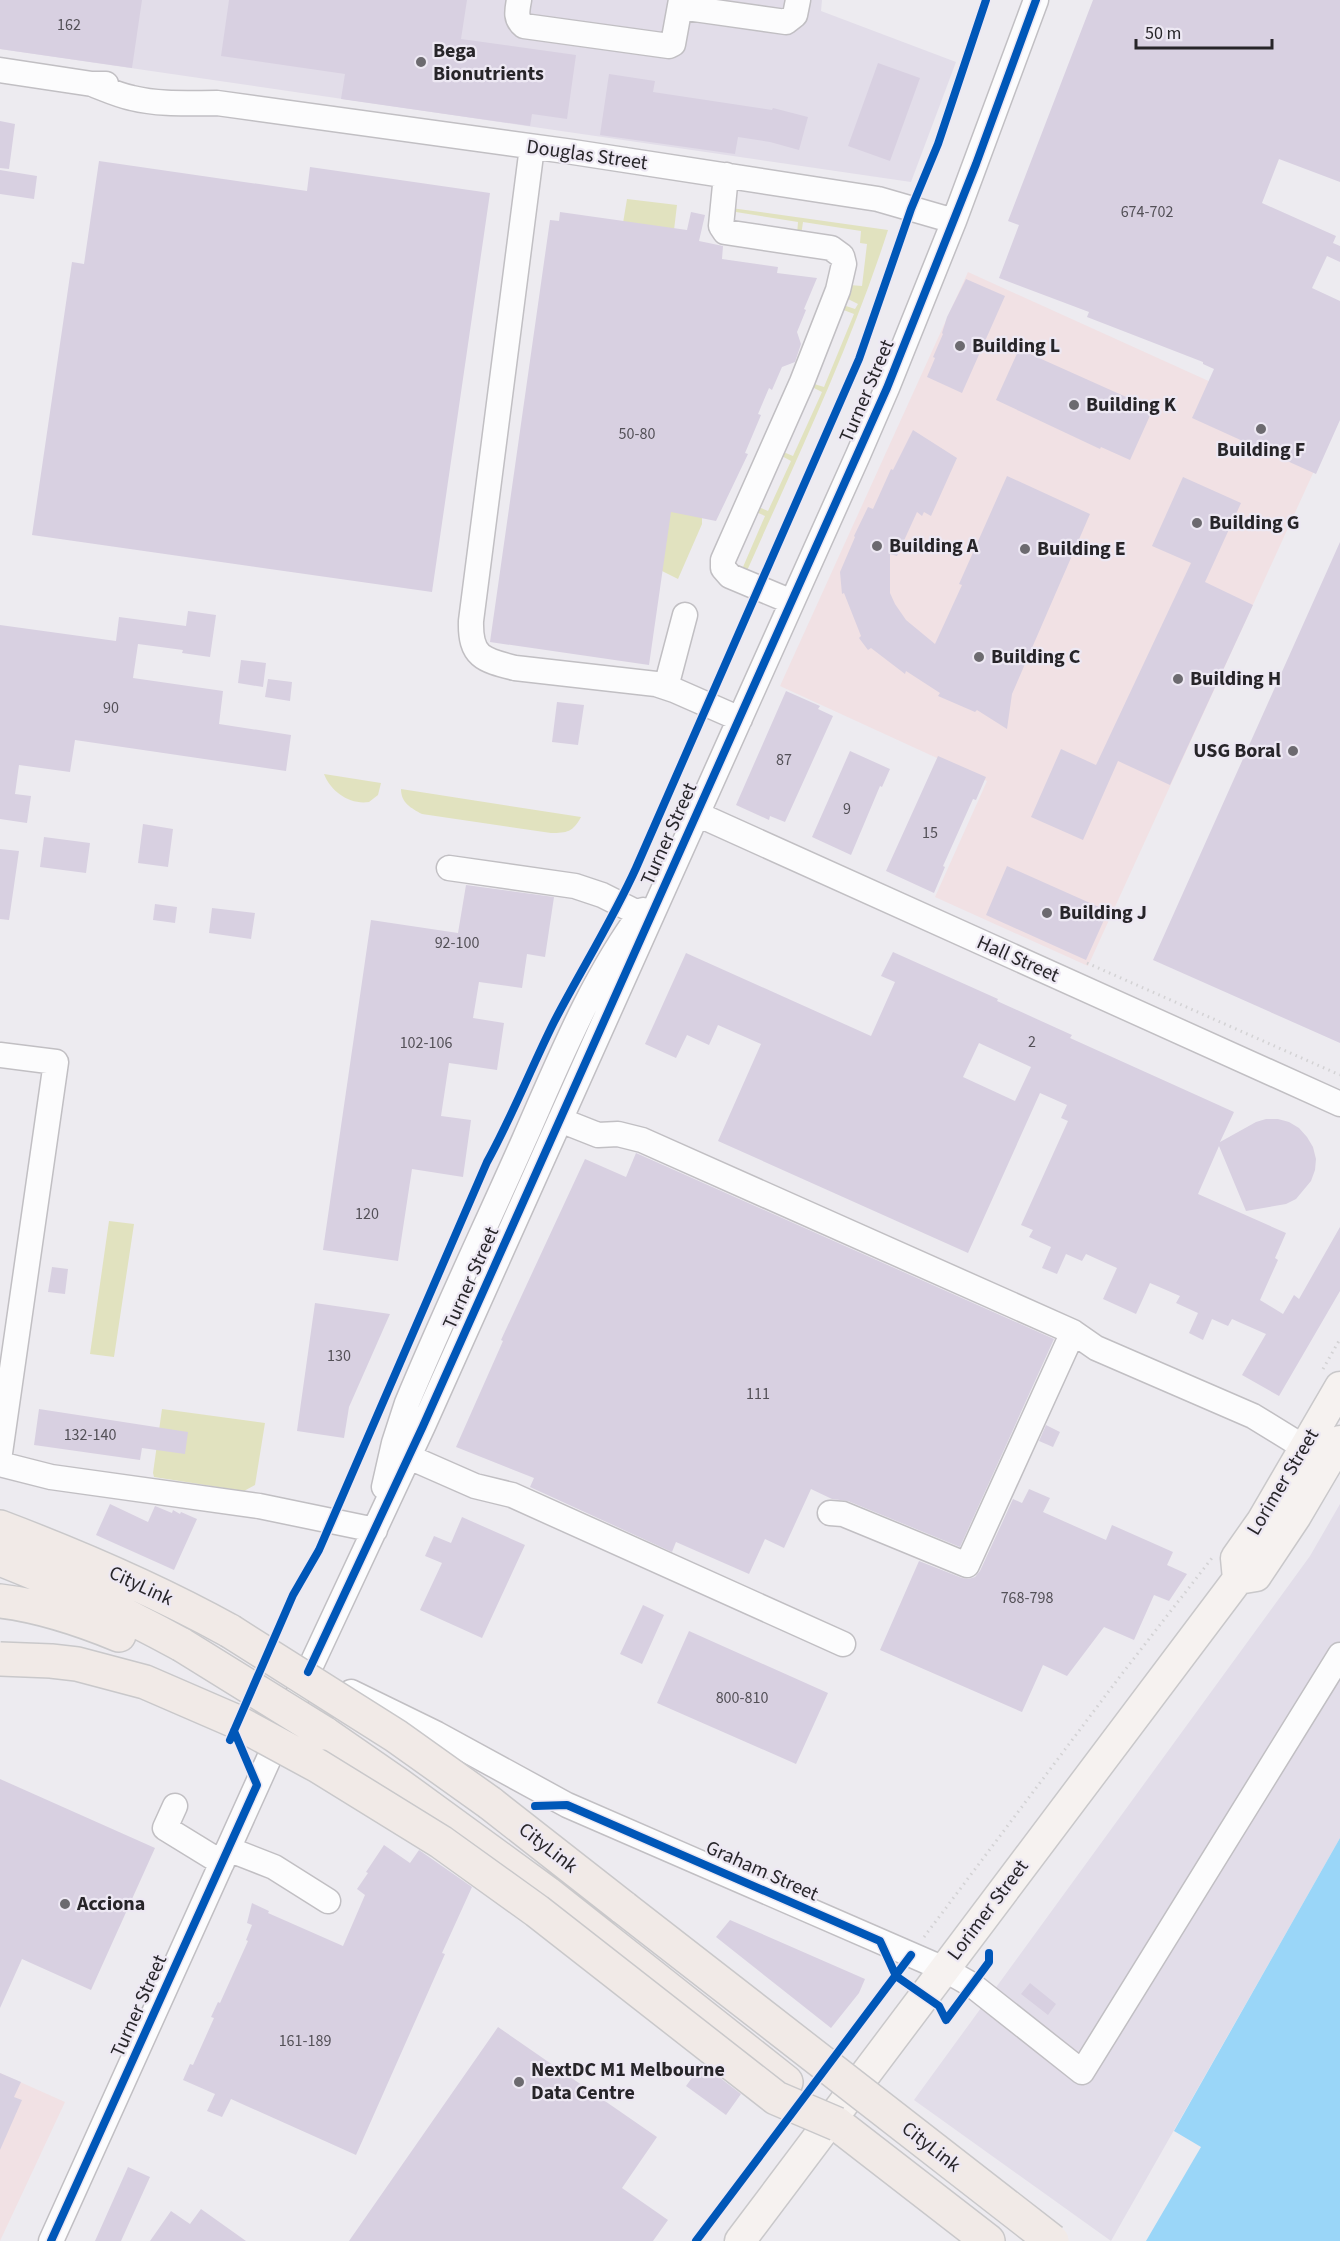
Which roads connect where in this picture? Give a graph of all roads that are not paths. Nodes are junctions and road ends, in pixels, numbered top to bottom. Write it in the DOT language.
graph roads {
  1 [pos="519,0"];
  2 [pos="798,0"];
  3 [pos="1036,0"];
  4 [pos="680,3"];
  5 [pos="0,70"];
  6 [pos="532,147"];
  7 [pos="726,175"];
  8 [pos="954,221"];
  9 [pos="792,602"];
  10 [pos="685,615"];
  11 [pos="666,687"];
  12 [pos="740,719"];
  13 [pos="697,814"];
  14 [pos="448,868"];
  15 [pos="669,876"];
  16 [pos="640,914"];
  17 [pos="0,1054"];
  18 [pos="1340,1104"];
  19 [pos="560,1120"];
  20 [pos="1073,1332"];
  21 [pos="1329,1382"];
  22 [pos="1324,1451"];
  23 [pos="0,1454"];
  24 [pos="409,1457"];
  25 [pos="0,1464"];
  26 [pos="830,1513"];
  27 [pos="0,1527"];
  28 [pos="375,1530"];
  29 [pos="0,1559"];
  30 [pos="0,1601"];
  31 [pos="843,1644"];
  32 [pos="182,1645"];
  33 [pos="1340,1655"];
  34 [pos="0,1659"];
  35 [pos="308,1672"];
  36 [pos="175,1806"];
  37 [pos="225,1856"];
  38 [pos="328,1901"];
  39 [pos="944,1969"];
  40 [pos="837,2124"];
  41 [pos="51,2241"];
  42 [pos="740,2241"];
  43 [pos="988,2241"];
  44 [pos="1052,2241"];
  1 -- 4 [label="street"];
  2 -- 4 [label="street"];
  3 -- 8 [label="street, Turner Street"];
  5 -- 6 [label="street, Douglas Street"];
  6 -- 7 [label="street, Douglas Street"];
  6 -- 11 [label="street"];
  7 -- 8 [label="street, Douglas Street"];
  7 -- 9 [label="street"];
  8 -- 9 [label="street, Turner Street"];
  9 -- 12 [label="street, Turner Street"];
  10 -- 11 [label="street"];
  11 -- 12 [label="street"];
  12 -- 13 [label="street, Turner Street"];
  13 -- 15 [label="street, Turner Street"];
  13 -- 18 [label="street, Hall Street"];
  14 -- 16 [label="street"];
  15 -- 16 [label="street"];
  15 -- 19 [label="street, Turner Street"];
  16 -- 28 [label="street"];
  17 -- 23 [label="street"];
  19 -- 20 [label="street"];
  19 -- 24 [label="street, Turner Street"];
  20 -- 22 [label="street"];
  20 -- 26 [label="street"];
  21 -- 22 [label="main road, Lorimer Street"];
  22 -- 39 [label="main road, Lorimer Street"];
  24 -- 28 [label="street, Turner Street"];
  24 -- 31 [label="street"];
  25 -- 28 [label="street"];
  27 -- 44 [label="highway, CityLink, bridge"];
  28 -- 35 [label="street, Turner Street"];
  29 -- 32 [label="highway, CityLink"];
  30 -- 32 [label="highway"];
  32 -- 40 [label="highway, CityLink, bridge"];
  33 -- 39 [label="street, Graham Street"];
  34 -- 40 [label="highway, bridge"];
  35 -- 37 [label="street, Turner Street"];
  35 -- 39 [label="street, Graham Street"];
  36 -- 37 [label="street"];
  37 -- 38 [label="street"];
  37 -- 41 [label="street, Turner Street"];
  39 -- 42 [label="main road, Lorimer Street"];
  40 -- 43 [label="highway, CityLink"];
}
